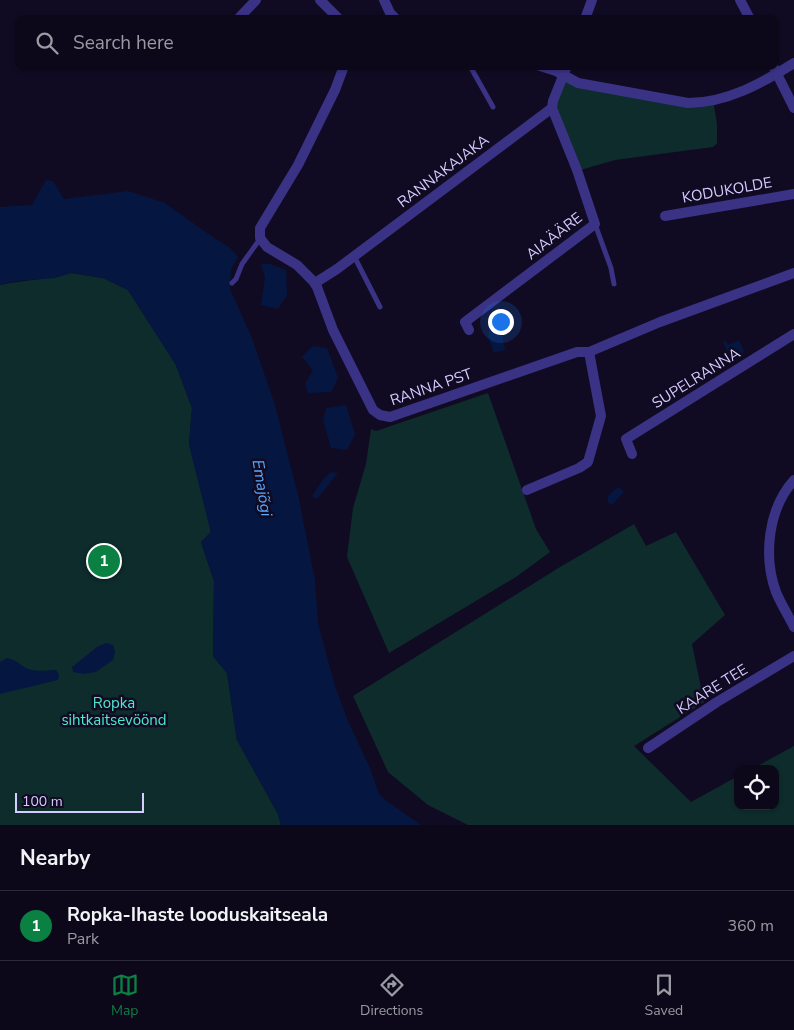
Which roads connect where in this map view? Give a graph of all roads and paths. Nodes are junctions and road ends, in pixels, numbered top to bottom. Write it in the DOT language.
graph roads {
  1 [pos="256,0"];
  2 [pos="320,0"];
  3 [pos="384,0"];
  4 [pos="592,0"];
  5 [pos="740,0"];
  6 [pos="242,15"];
  7 [pos="335,15"];
  8 [pos="390,15"];
  9 [pos="586,15"];
  10 [pos="748,15"];
  11 [pos="794,63"];
  12 [pos="779,69"];
  13 [pos="342,70"];
  14 [pos="472,70"];
  15 [pos="565,70"];
  16 [pos="775,70"];
  17 [pos="493,107"];
  18 [pos="552,108"];
  19 [pos="794,108"];
  20 [pos="794,194"];
  21 [pos="665,216"];
  22 [pos="595,224"];
  23 [pos="260,238"];
  24 [pos="354,256"];
  25 [pos="794,272"];
  26 [pos="232,283"];
  27 [pos="315,283"];
  28 [pos="614,284"];
  29 [pos="380,307"];
  30 [pos="469,330"];
  31 [pos="794,334"];
  32 [pos="588,352"];
  33 [pos="632,454"];
  34 [pos="794,480"];
  35 [pos="527,490"];
  36 [pos="794,627"];
  37 [pos="794,656"];
  38 [pos="648,748"];
  1 -- 6 [label="street"];
  2 -- 7 [label="street"];
  3 -- 8 [label="street"];
  4 -- 9 [label="street"];
  5 -- 10 [label="street"];
  11 -- 12 [label="street"];
  13 -- 23 [label="street"];
  14 -- 17 [label="lane"];
  15 -- 16 [label="street"];
  15 -- 18 [label="street"];
  16 -- 19 [label="street"];
  18 -- 22 [label="street, AIAÄÄRE"];
  18 -- 24 [label="street, RANNAKAJAKA"];
  20 -- 21 [label="street, KODUKOLDE"];
  22 -- 28 [label="lane"];
  22 -- 30 [label="street, AIAÄÄRE"];
  23 -- 26 [label="lane"];
  23 -- 27 [label="street, RANNA PST"];
  24 -- 27 [label="street, RANNAKAJAKA"];
  24 -- 29 [label="lane"];
  25 -- 32 [label="street, RANNA PST"];
  27 -- 32 [label="street, RANNA PST"];
  31 -- 33 [label="street, SUPELRANNA"];
  32 -- 35 [label="street"];
  34 -- 36 [label="street"];
  37 -- 38 [label="street, KAARE TEE"];
}
